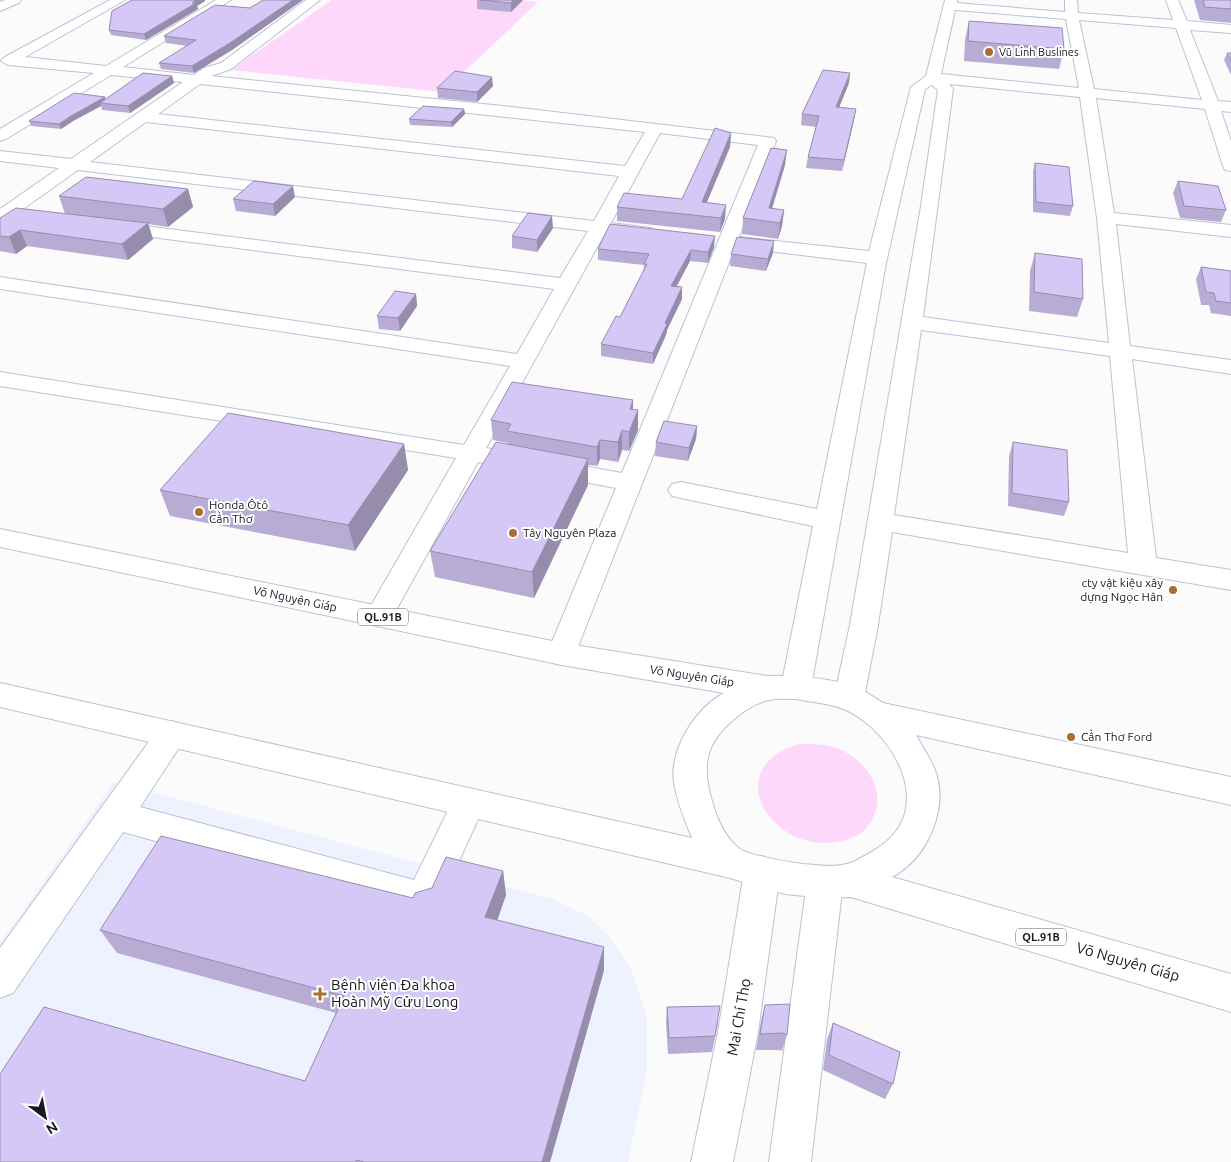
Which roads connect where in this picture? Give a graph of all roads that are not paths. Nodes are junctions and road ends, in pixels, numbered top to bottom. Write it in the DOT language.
graph roads {
  1 [pos="15,0"];
  2 [pos="120,0"];
  3 [pos="225,0"];
  4 [pos="314,0"];
  5 [pos="1071,0"];
  6 [pos="1172,0"];
  7 [pos="951,3"];
  8 [pos="0,7"];
  9 [pos="1072,16"];
  10 [pos="1181,25"];
  11 [pos="1231,29"];
  12 [pos="23,52"];
  13 [pos="3,58"];
  14 [pos="124,62"];
  15 [pos="110,70"];
  16 [pos="204,75"];
  17 [pos="933,85"];
  18 [pos="1088,98"];
  19 [pos="1231,108"];
  20 [pos="1213,110"];
  21 [pos="1231,116"];
  22 [pos="144,117"];
  23 [pos="655,128"];
  24 [pos="0,136"];
  25 [pos="0,156"];
  26 [pos="77,164"];
  27 [pos="1231,166"];
  28 [pos="629,172"];
  29 [pos="3,215"];
  30 [pos="35,217"];
  31 [pos="1106,218"];
  32 [pos="94,224"];
  33 [pos="598,227"];
  34 [pos="1231,231"];
  35 [pos="663,234"];
  36 [pos="719,240"];
  37 [pos="877,258"];
  38 [pos="0,283"];
  39 [pos="565,285"];
  40 [pos="912,322"];
  41 [pos="1122,352"];
  42 [pos="523,361"];
  43 [pos="1231,367"];
  44 [pos="0,379"];
  45 [pos="470,453"];
  46 [pos="631,483"];
  47 [pos="681,490"];
  48 [pos="827,520"];
  49 [pos="881,522"];
  50 [pos="0,538"];
  51 [pos="1143,566"];
  52 [pos="1231,580"];
  53 [pos="379,616"];
  54 [pos="562,654"];
  55 [pos="781,688"];
  56 [pos="0,695"];
  57 [pos="863,706"];
  58 [pos="172,734"];
  59 [pos="1231,791"];
  60 [pos="469,802"];
  61 [pos="115,815"];
  62 [pos="746,867"];
  63 [pos="838,882"];
  64 [pos="0,980"];
  65 [pos="1231,993"];
  66 [pos="712,1162"];
  67 [pos="790,1162"];
  1 -- 8 [label="main road"];
  2 -- 12 [label="main road"];
  3 -- 14 [label="main road"];
  4 -- 16 [label="main road"];
  5 -- 9 [label="main road"];
  6 -- 10 [label="main road"];
  7 -- 9 [label="main road"];
  7 -- 17 [label="main road"];
  9 -- 10 [label="main road"];
  9 -- 18 [label="main road"];
  10 -- 11 [label="main road"];
  10 -- 20 [label="main road"];
  12 -- 13 [label="main road"];
  12 -- 14 [label="main road"];
  13 -- 15 [label="main road"];
  14 -- 15 [label="main road"];
  14 -- 16 [label="main road"];
  15 -- 16 [label="main road"];
  15 -- 24 [label="main road"];
  16 -- 22 [label="main road"];
  16 -- 23 [label="main road"];
  17 -- 18 [label="main road"];
  17 -- 37 [label="main road"];
  17 -- 40 [label="main road"];
  18 -- 20 [label="main road"];
  18 -- 31 [label="main road"];
  19 -- 20 [label="main road"];
  20 -- 21 [label="main road"];
  20 -- 27 [label="main road"];
  22 -- 26 [label="main road"];
  22 -- 28 [label="main road"];
  23 -- 28 [label="main road"];
  23 -- 36 [label="main road"];
  25 -- 26 [label="main road"];
  26 -- 29 [label="main road"];
  26 -- 33 [label="main road"];
  28 -- 33 [label="main road"];
  29 -- 30 [label="main road"];
  31 -- 34 [label="main road"];
  31 -- 41 [label="main road"];
  32 -- 39 [label="main road"];
  33 -- 35 [label="main road"];
  33 -- 39 [label="main road"];
  36 -- 37 [label="main road"];
  36 -- 46 [label="main road"];
  37 -- 48 [label="main road"];
  38 -- 42 [label="main road"];
  39 -- 42 [label="main road"];
  40 -- 41 [label="main road"];
  40 -- 49 [label="main road"];
  41 -- 43 [label="main road"];
  41 -- 51 [label="main road"];
  42 -- 45 [label="main road"];
  44 -- 45 [label="main road"];
  45 -- 46 [label="main road"];
  45 -- 53 [label="main road"];
  46 -- 54 [label="main road"];
  47 -- 48 [label="main road"];
  48 -- 55 [label="main road"];
  49 -- 51 [label="main road"];
  49 -- 57 [label="main road"];
  50 -- 53 [label="main road, Võ Nguyên Giáp / QL.91B"];
  51 -- 52 [label="main road"];
  53 -- 54 [label="main road, Võ Nguyên Giáp / QL.91B"];
  54 -- 55 [label="main road, Võ Nguyên Giáp / QL.91B"];
  55 -- 57 [label="main road, QL.91B"];
  55 -- 62 [label="main road"];
  56 -- 58 [label="main road, QL.91B"];
  57 -- 59 [label="main road, QL.91B"];
  57 -- 63 [label="main road"];
  58 -- 60 [label="main road, QL.91B"];
  58 -- 61 [label="main road"];
  60 -- 61 [label="main road"];
  60 -- 62 [label="main road, QL.91B"];
  61 -- 64 [label="main road"];
  62 -- 63 [label="main road, QL.91B"];
  62 -- 66 [label="main road, Mai Chí Thọ"];
  63 -- 65 [label="main road, Võ Nguyên Giáp / QL.91B"];
  63 -- 67 [label="main road"];
}
